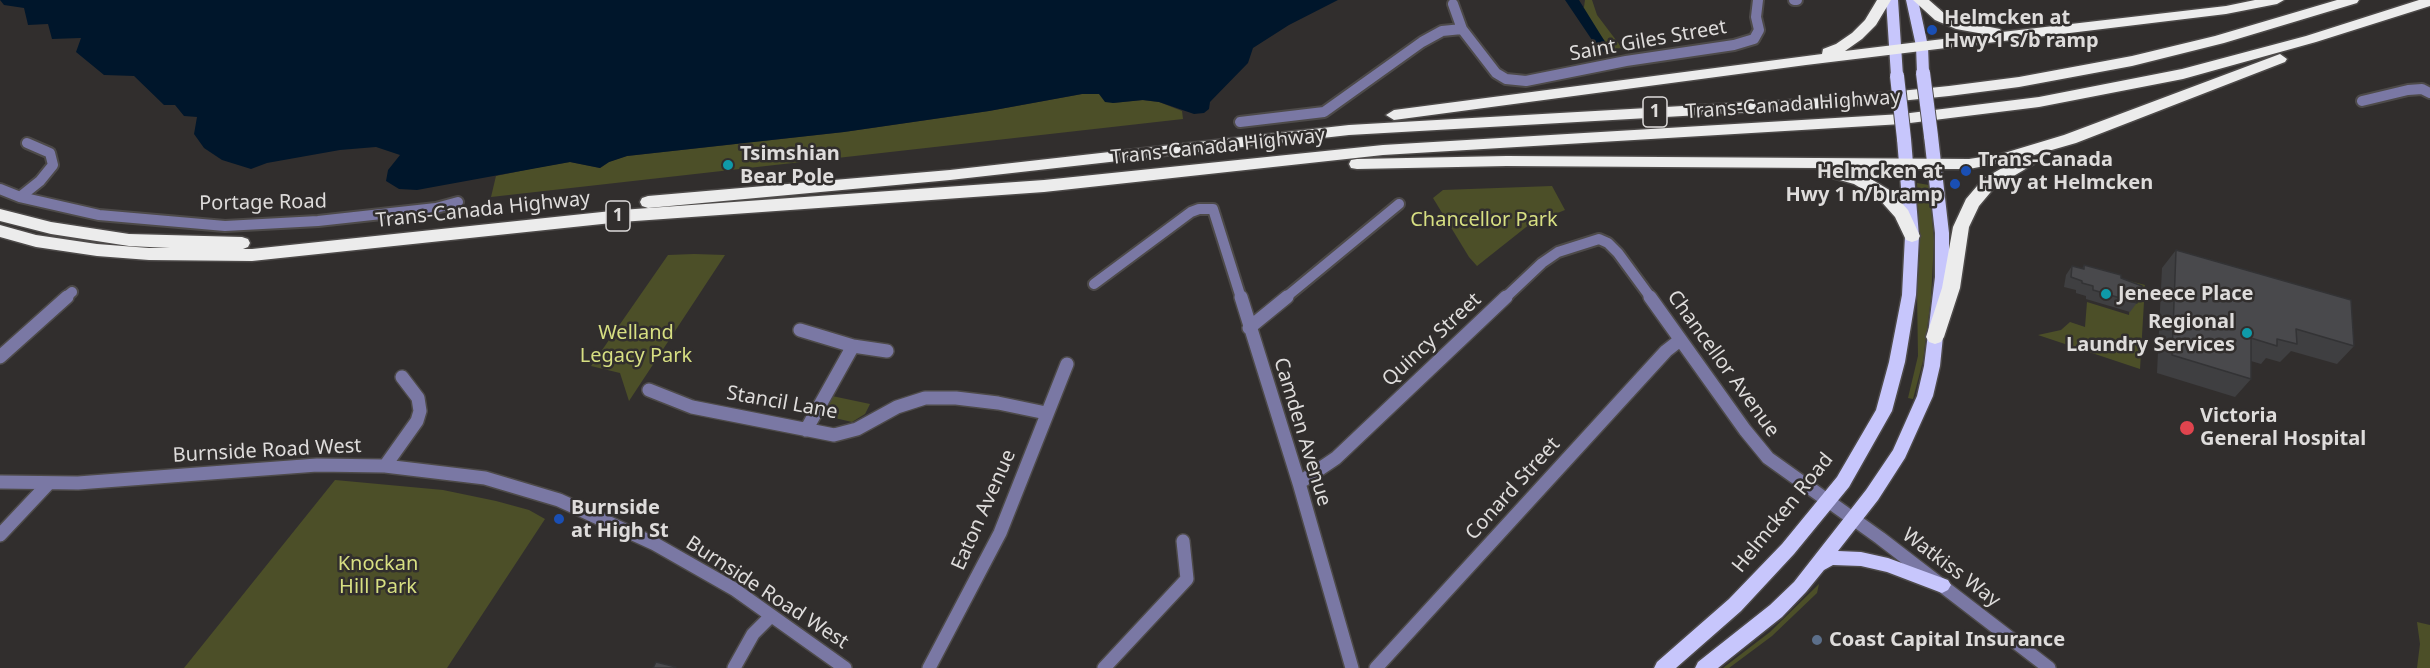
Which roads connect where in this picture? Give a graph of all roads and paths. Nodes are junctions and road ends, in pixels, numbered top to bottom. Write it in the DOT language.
graph roads {
  1 [pos="1758,0"];
  2 [pos="1884,0"];
  3 [pos="1892,0"];
  4 [pos="1912,0"];
  5 [pos="1920,0"];
  6 [pos="2277,0"];
  7 [pos="2352,0"];
  8 [pos="2425,2"];
  9 [pos="1453,4"];
  10 [pos="1462,29"];
  11 [pos="2030,35"];
  12 [pos="1922,46"];
  13 [pos="1896,49"];
  14 [pos="1806,60"];
  15 [pos="2430,93"];
  16 [pos="2362,101"];
  17 [pos="1240,122"];
  18 [pos="2070,139"];
  19 [pos="27,143"];
  20 [pos="1907,163"];
  21 [pos="1732,164"];
  22 [pos="1935,165"];
  23 [pos="950,175"];
  24 [pos="1044,186"];
  25 [pos="0,189"];
  26 [pos="20,197"];
  27 [pos="458,202"];
  28 [pos="1399,204"];
  29 [pos="0,215"];
  30 [pos="0,231"];
  31 [pos="1912,236"];
  32 [pos="1599,239"];
  33 [pos="1094,284"];
  34 [pos="72,292"];
  35 [pos="1249,328"];
  36 [pos="800,330"];
  37 [pos="1935,337"];
  38 [pos="1680,340"];
  39 [pos="853,346"];
  40 [pos="887,351"];
  41 [pos="0,357"];
  42 [pos="1067,364"];
  43 [pos="402,376"];
  44 [pos="649,390"];
  45 [pos="1046,414"];
  46 [pos="806,430"];
  47 [pos="385,466"];
  48 [pos="0,482"];
  49 [pos="1299,483"];
  50 [pos="48,484"];
  51 [pos="1827,502"];
  52 [pos="1853,519"];
  53 [pos="0,535"];
  54 [pos="1183,541"];
  55 [pos="1819,564"];
  56 [pos="1942,585"];
  57 [pos="771,616"];
  58 [pos="734,668"];
  59 [pos="845,668"];
  60 [pos="929,668"];
  61 [pos="1104,668"];
  62 [pos="1352,668"];
  63 [pos="1376,668"];
  64 [pos="1663,668"];
  65 [pos="1704,668"];
  66 [pos="2049,668"];
  1 -- 10 [label="street, Saint Giles Street"];
  2 -- 14 [label="highway"];
  3 -- 13 [label="main road, Helmcken Road"];
  4 -- 12 [label="main road"];
  5 -- 11 [label="highway"];
  6 -- 11 [label="highway"];
  7 -- 23 [label="highway, Trans-Canada Highway / 1"];
  8 -- 18 [label="highway"];
  8 -- 24 [label="highway, Trans-Canada Highway / 1"];
  9 -- 10 [label="street"];
  10 -- 17 [label="street"];
  11 -- 12 [label="highway"];
  12 -- 13 [label="highway"];
  12 -- 22 [label="main road, bridge"];
  13 -- 14 [label="highway"];
  13 -- 20 [label="main road, Helmcken Road, bridge"];
  14 -- 23 [label="highway"];
  15 -- 16 [label="street"];
  18 -- 22 [label="highway"];
  18 -- 37 [label="highway"];
  19 -- 26 [label="street"];
  20 -- 21 [label="highway"];
  20 -- 22 [label="highway"];
  20 -- 31 [label="main road, Helmcken Road"];
  21 -- 24 [label="highway"];
  21 -- 31 [label="highway"];
  22 -- 37 [label="main road"];
  23 -- 29 [label="highway, Trans-Canada Highway / 1"];
  24 -- 30 [label="highway, Trans-Canada Highway / 1"];
  25 -- 26 [label="street, Portage Road"];
  26 -- 27 [label="street, Portage Road"];
  28 -- 35 [label="street"];
  31 -- 51 [label="main road, Helmcken Road"];
  32 -- 38 [label="street, Chancellor Avenue"];
  32 -- 49 [label="street, Quincy Street"];
  33 -- 35 [label="street, Camden Avenue"];
  34 -- 41 [label="street"];
  35 -- 49 [label="street, Camden Avenue"];
  36 -- 39 [label="street"];
  37 -- 52 [label="main road"];
  38 -- 51 [label="street, Chancellor Avenue"];
  38 -- 63 [label="street, Conard Street"];
  39 -- 40 [label="street"];
  39 -- 46 [label="street"];
  42 -- 45 [label="street, Eaton Avenue"];
  43 -- 47 [label="street"];
  44 -- 46 [label="street, Stancil Lane"];
  45 -- 46 [label="street, Stancil Lane"];
  45 -- 60 [label="street, Eaton Avenue"];
  47 -- 50 [label="street, Burnside Road West"];
  47 -- 57 [label="street, Burnside Road West"];
  48 -- 50 [label="street, Burnside Road West"];
  49 -- 62 [label="street, Camden Avenue"];
  50 -- 53 [label="street"];
  51 -- 52 [label="street, Watkiss Way"];
  51 -- 64 [label="main road, Helmcken Road"];
  52 -- 55 [label="main road"];
  52 -- 56 [label="street, Watkiss Way"];
  54 -- 61 [label="street"];
  55 -- 56 [label="main road"];
  55 -- 65 [label="main road"];
  56 -- 66 [label="street, Watkiss Way"];
  57 -- 58 [label="street"];
  57 -- 59 [label="street, Burnside Road West"];
}
